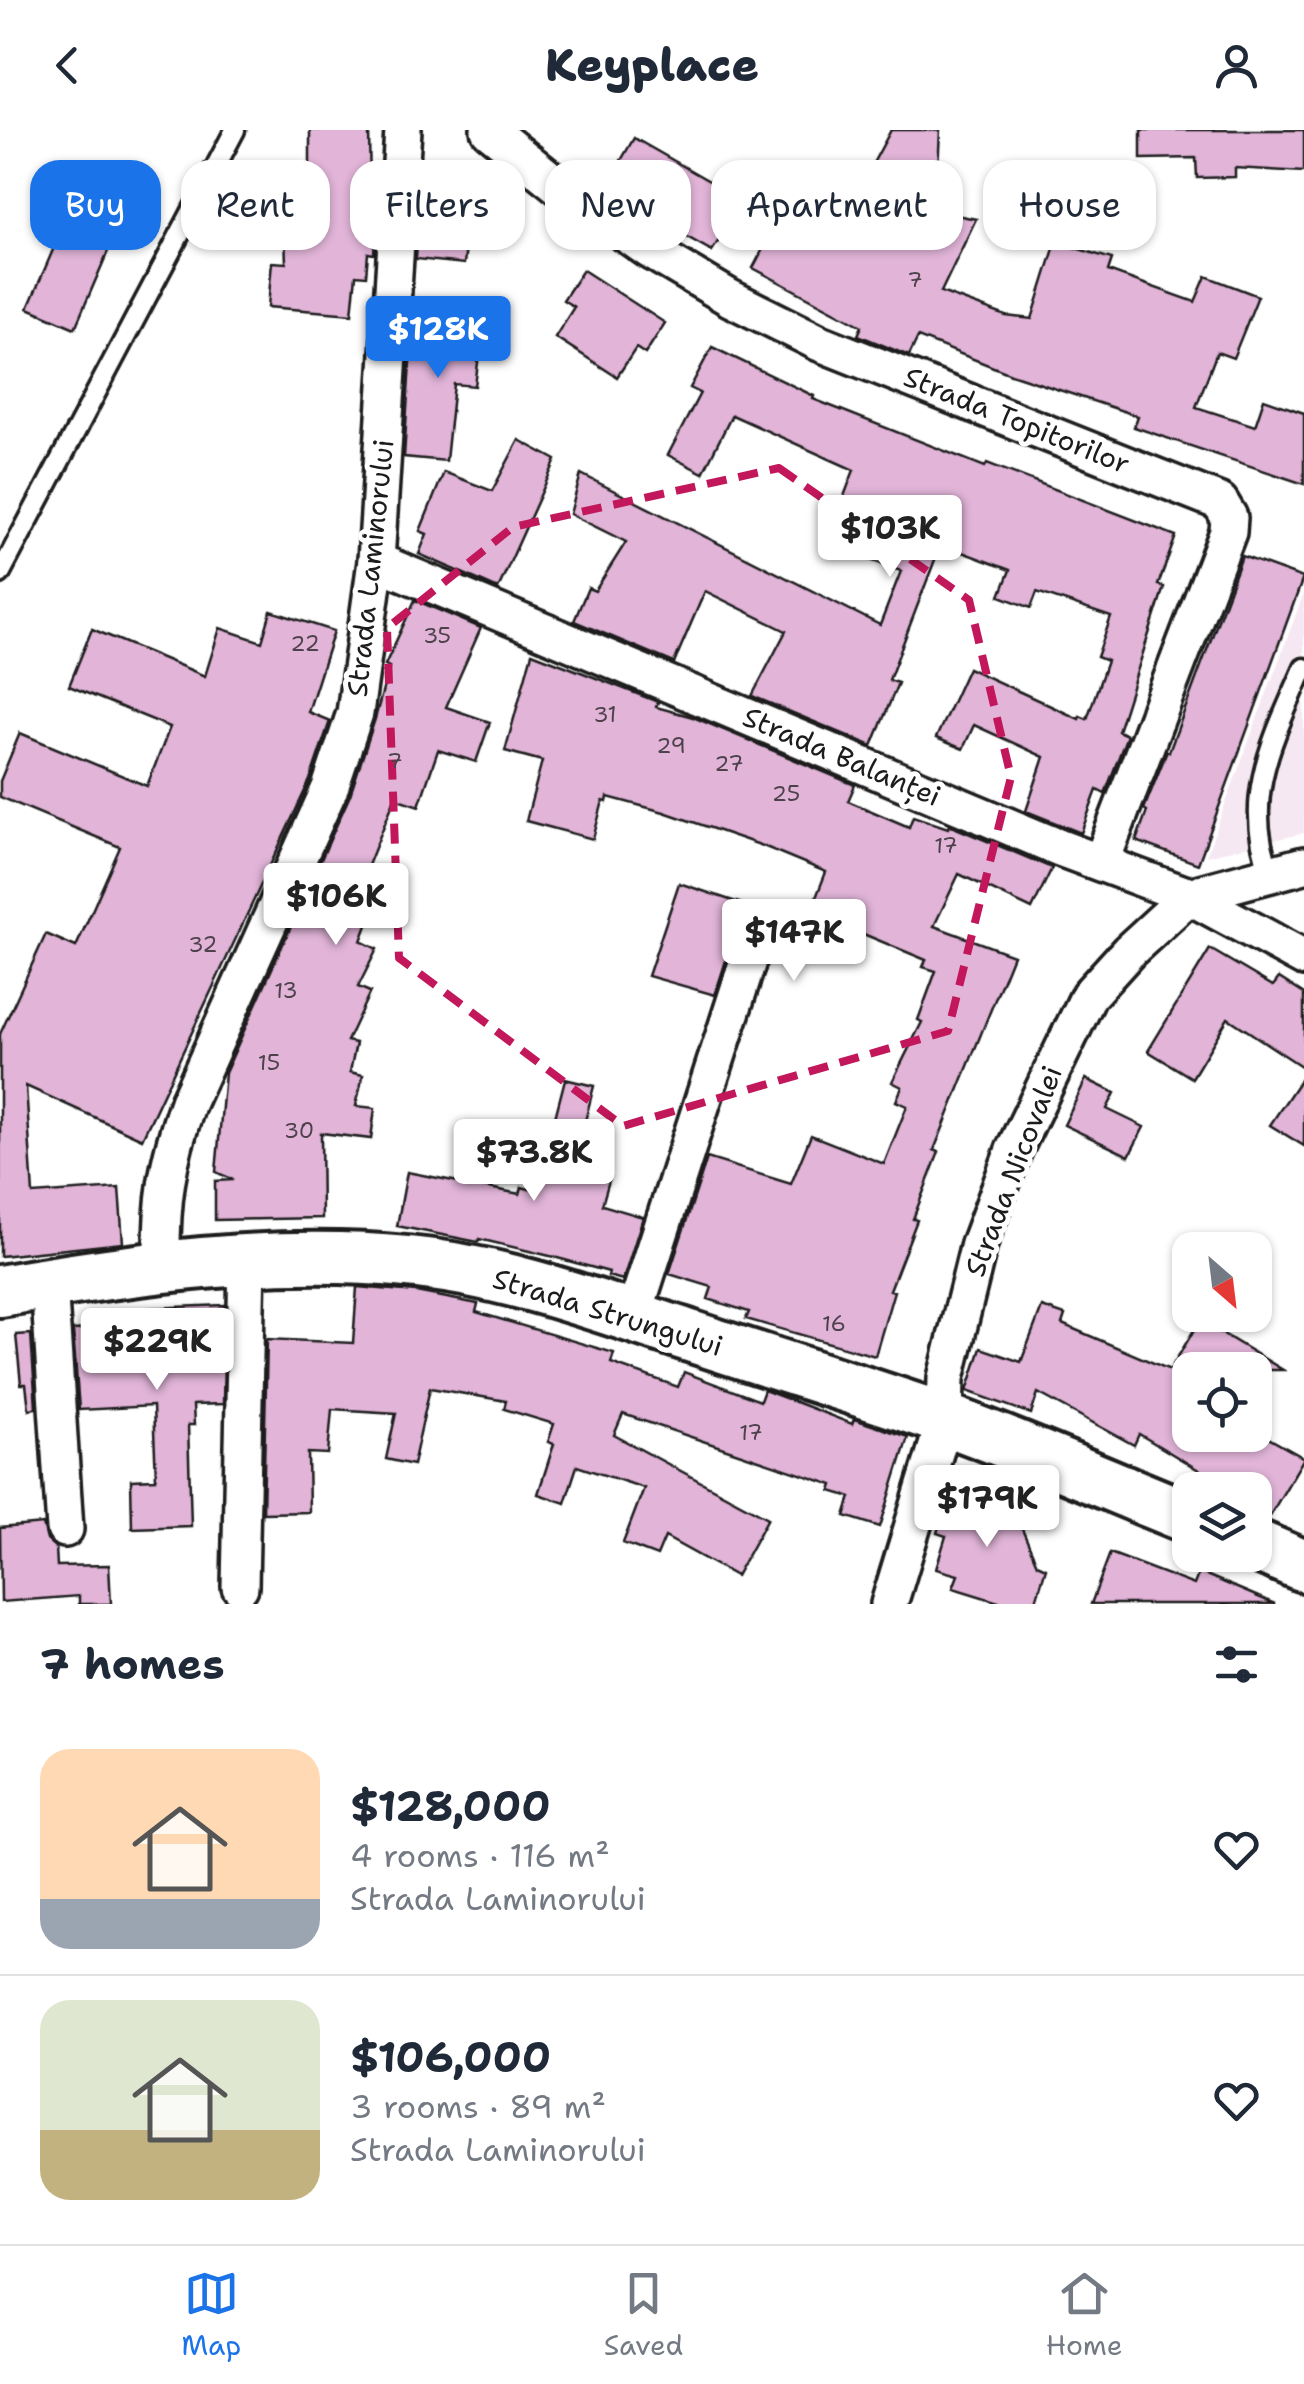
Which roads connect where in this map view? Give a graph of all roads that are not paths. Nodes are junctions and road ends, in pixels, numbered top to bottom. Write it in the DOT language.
graph roads {
  1 [pos="235,130"];
  2 [pos="403,130"];
  3 [pos="489,130"];
  4 [pos="376,561"];
  5 [pos="0,574"];
  6 [pos="1304,668"];
  7 [pos="1101,864"];
  8 [pos="1288,869"];
  9 [pos="1189,896"];
  10 [pos="757,932"];
  11 [pos="1304,958"];
  12 [pos="247,1261"];
  13 [pos="162,1268"];
  14 [pos="48,1283"];
  15 [pos="0,1291"];
  16 [pos="633,1318"];
  17 [pos="945,1420"];
  18 [pos="1172,1511"];
  19 [pos="65,1529"];
  20 [pos="1272,1553"];
  21 [pos="1304,1566"];
  22 [pos="240,1587"];
  23 [pos="889,1604"];
  1 -- 5 [label="lane"];
  2 -- 4 [label="street, Strada Laminorului"];
  3 -- 7 [label="street, Strada Topitorilor"];
  4 -- 7 [label="street, Strada Balanței"];
  4 -- 13 [label="street, Strada Laminorului"];
  6 -- 8 [label="lane"];
  7 -- 9 [label="street, Strada Balanței"];
  8 -- 9 [label="street, Strada Nicovalei"];
  9 -- 11 [label="street, Strada Balanței"];
  9 -- 17 [label="street, Strada Nicovalei"];
  10 -- 16 [label="street"];
  12 -- 13 [label="street, Strada Strungului"];
  12 -- 16 [label="street, Strada Strungului"];
  12 -- 22 [label="street"];
  13 -- 14 [label="street, Strada Strungului"];
  14 -- 15 [label="street, Strada Strungului"];
  14 -- 19 [label="street"];
  16 -- 17 [label="street, Strada Strungului"];
  17 -- 18 [label="street, Strada Strungului"];
  17 -- 23 [label="street, Strada Nicovalei"];
  20 -- 21 [label="street"];
}
